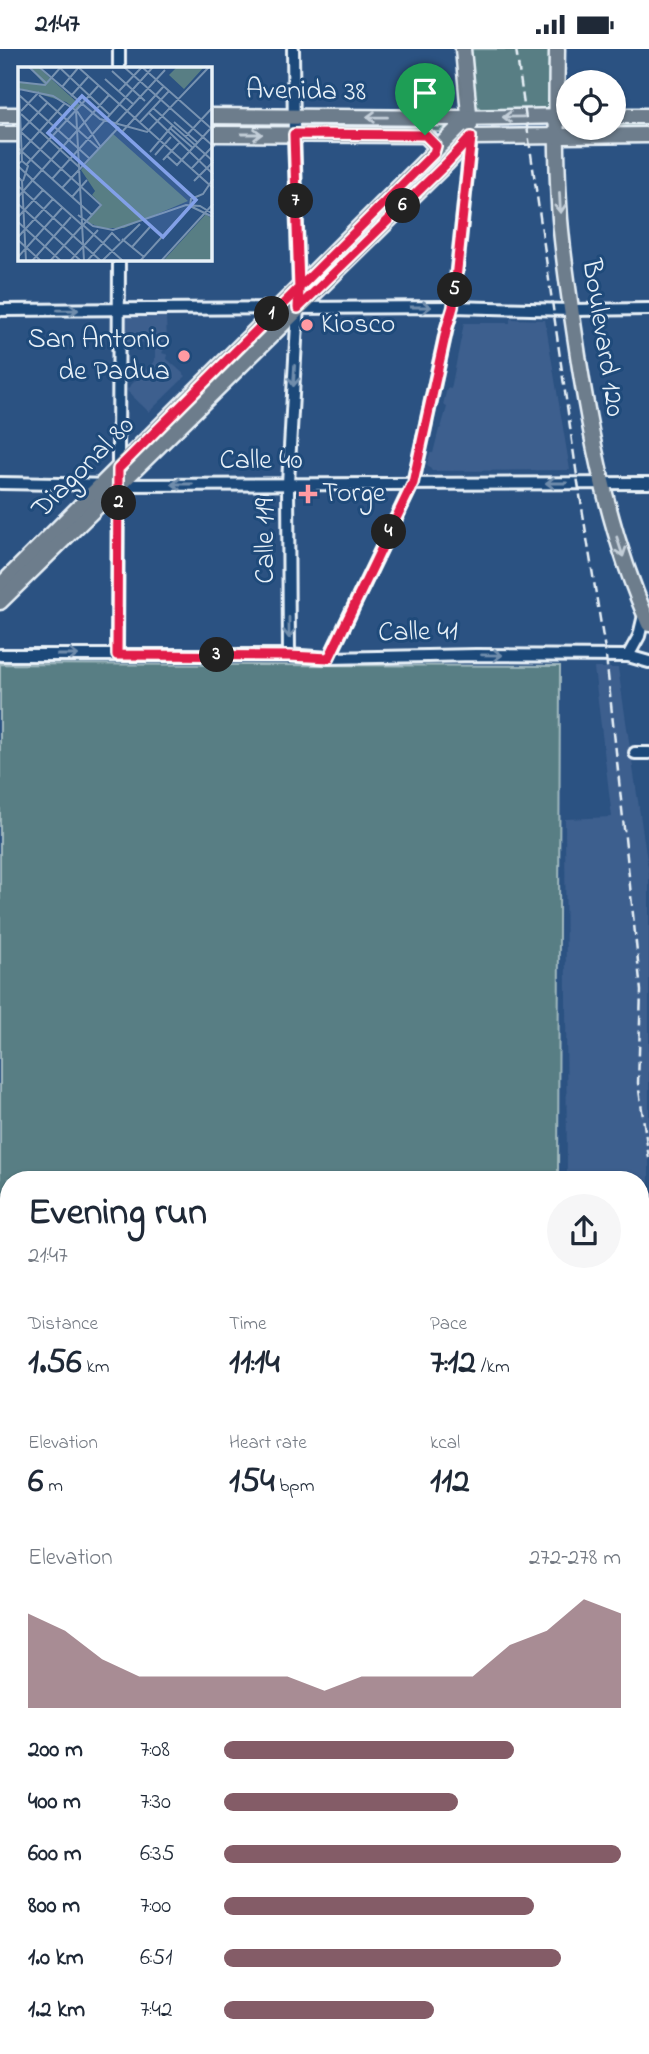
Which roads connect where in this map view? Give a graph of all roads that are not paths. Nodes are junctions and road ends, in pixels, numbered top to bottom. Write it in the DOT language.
graph roads {
  1 [pos="119,49"];
  2 [pos="293,49"];
  3 [pos="463,49"];
  4 [pos="557,49"];
  5 [pos="119,67"];
  6 [pos="559,70"];
  7 [pos="0,115"];
  8 [pos="18,115"];
  9 [pos="212,116"];
  10 [pos="294,116"];
  11 [pos="556,116"];
  12 [pos="626,116"];
  13 [pos="649,116"];
  14 [pos="469,117"];
  15 [pos="0,134"];
  16 [pos="18,134"];
  17 [pos="212,134"];
  18 [pos="294,134"];
  19 [pos="556,135"];
  20 [pos="626,135"];
  21 [pos="649,135"];
  22 [pos="471,137"];
  23 [pos="556,140"];
  24 [pos="434,153"];
  25 [pos="119,261"];
  26 [pos="299,289"];
  27 [pos="453,307"];
  28 [pos="279,308"];
  29 [pos="298,308"];
  30 [pos="119,309"];
  31 [pos="649,309"];
  32 [pos="0,310"];
  33 [pos="571,310"];
  34 [pos="118,469"];
  35 [pos="0,483"];
  36 [pos="104,483"];
  37 [pos="288,483"];
  38 [pos="413,483"];
  39 [pos="603,483"];
  40 [pos="649,483"];
  41 [pos="119,485"];
  42 [pos="0,586"];
  43 [pos="0,602"];
  44 [pos="648,617"];
  45 [pos="0,655"];
  46 [pos="117,655"];
  47 [pos="289,656"];
  48 [pos="628,656"];
  49 [pos="329,658"];
  50 [pos="649,662"];
  51 [pos="635,753"];
  52 [pos="649,753"];
  1 -- 5 [label="street"];
  2 -- 10 [label="street, Calle 119"];
  3 -- 14 [label="main road"];
  4 -- 6 [label="main road, Boulevard 120"];
  7 -- 8 [label="main road"];
  9 -- 10 [label="main road, Avenida 38"];
  14 -- 10 [label="main road, Avenida 38, one-way"];
  10 -- 18 [label="street, Calle 119"];
  11 -- 14 [label="main road, Avenida 38, one-way"];
  12 -- 13 [label="main road"];
  14 -- 22 [label="main road"];
  14 -- 24 [label="main road, Diagonal 80"];
  15 -- 16 [label="main road"];
  17 -- 18 [label="main road, Avenida 38, one-way"];
  18 -- 24 [label="main road, Avenida 38"];
  18 -- 26 [label="street, Calle 119"];
  19 -- 22 [label="main road"];
  20 -- 21 [label="main road"];
  22 -- 27 [label="street"];
  22 -- 29 [label="main road, Diagonal 80"];
  23 -- 33 [label="main road, Boulevard 120, one-way"];
  24 -- 26 [label="main road, Diagonal 80"];
  25 -- 30 [label="street"];
  26 -- 28 [label="main road, Diagonal 80"];
  26 -- 29 [label="street, Calle 119"];
  29 -- 27 [label="street, one-way"];
  27 -- 33 [label="street"];
  27 -- 38 [label="street"];
  28 -- 29 [label="street"];
  28 -- 30 [label="street"];
  28 -- 34 [label="main road, Diagonal 80"];
  29 -- 37 [label="street, Calle 119, one-way"];
  29 -- 41 [label="main road, Diagonal 80"];
  32 -- 30 [label="street, one-way"];
  30 -- 34 [label="street"];
  31 -- 33 [label="street"];
  33 -- 39 [label="main road, Boulevard 120"];
  34 -- 36 [label="main road, Diagonal 80"];
  34 -- 41 [label="street"];
  35 -- 36 [label="street, Calle 40"];
  36 -- 41 [label="street, Calle 40"];
  36 -- 42 [label="main road, Diagonal 80"];
  37 -- 38 [label="street, Calle 40"];
  37 -- 41 [label="street, Calle 40, one-way"];
  37 -- 47 [label="street, Calle 119, one-way"];
  39 -- 38 [label="street, Calle 40, one-way"];
  38 -- 49 [label="street"];
  39 -- 40 [label="street, Calle 40"];
  39 -- 44 [label="main road, Boulevard 120, one-way"];
  41 -- 43 [label="main road, Diagonal 80"];
  41 -- 46 [label="street"];
  44 -- 48 [label="street"];
  45 -- 46 [label="street, Calle 41, one-way"];
  46 -- 47 [label="street, Calle 41"];
  47 -- 49 [label="street, Calle 41"];
  49 -- 48 [label="street, Calle 41, one-way"];
  48 -- 50 [label="street, Calle 41"];
  51 -- 52 [label="street"];
}
